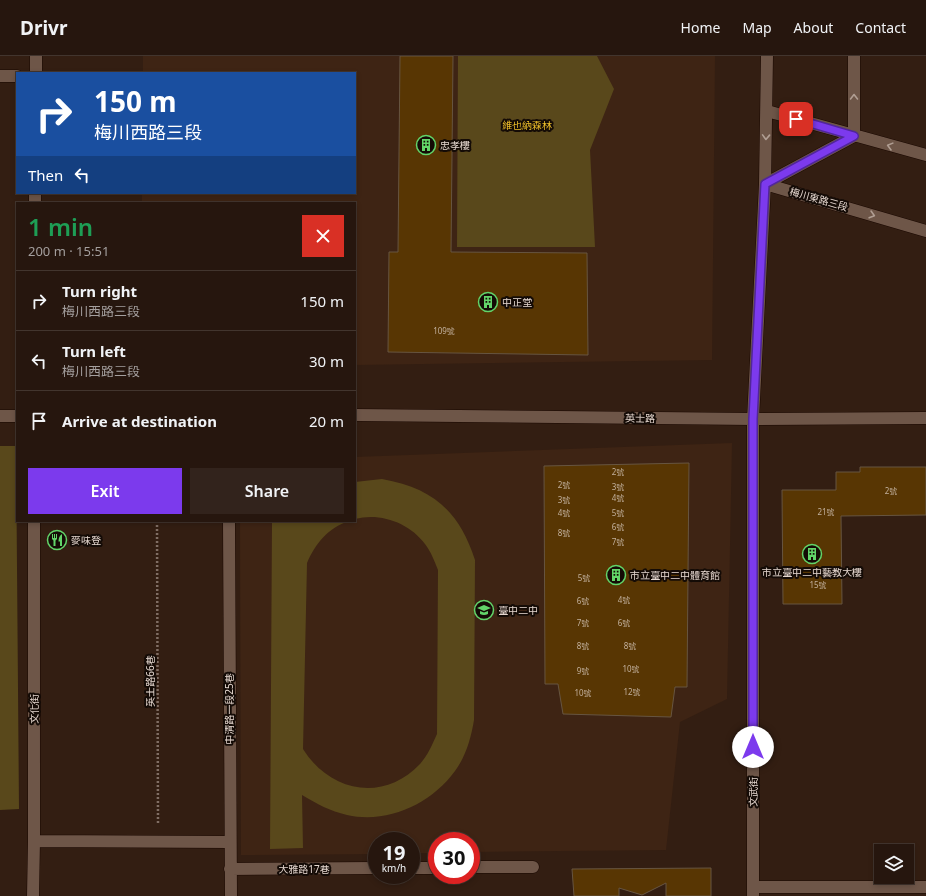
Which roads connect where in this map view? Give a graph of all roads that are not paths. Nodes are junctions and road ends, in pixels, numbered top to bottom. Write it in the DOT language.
graph roads {
  1 [pos="36,56"];
  2 [pos="767,56"];
  3 [pos="854,56"];
  4 [pos="36,72"];
  5 [pos="0,76"];
  6 [pos="16,76"];
  7 [pos="767,111"];
  8 [pos="854,136"];
  9 [pos="926,155"];
  10 [pos="765,184"];
  11 [pos="926,231"];
  12 [pos="356,415"];
  13 [pos="0,416"];
  14 [pos="16,416"];
  15 [pos="926,418"];
  16 [pos="753,419"];
  17 [pos="34,522"];
  18 [pos="229,522"];
  19 [pos="34,841"];
  20 [pos="230,842"];
  21 [pos="532,867"];
  22 [pos="368,868"];
  23 [pos="480,868"];
  24 [pos="230,869"];
  25 [pos="926,887"];
  26 [pos="753,892"];
  27 [pos="34,896"];
  28 [pos="231,896"];
  1 -- 4 [label="street"];
  2 -- 7 [label="street"];
  8 -- 3 [label="street, one-way"];
  5 -- 6 [label="street"];
  7 -- 8 [label="street"];
  7 -- 10 [label="street, one-way"];
  9 -- 8 [label="street, one-way"];
  8 -- 10 [label="street"];
  10 -- 11 [label="street, 梅川東路三段, one-way"];
  10 -- 16 [label="street, 文武街"];
  12 -- 16 [label="street, 英士路"];
  13 -- 14 [label="street"];
  15 -- 16 [label="street, 英士路"];
  16 -- 26 [label="street, 文武街"];
  17 -- 19 [label="street, 文化街"];
  18 -- 20 [label="street, 中清路一段25巷"];
  19 -- 20 [label="street"];
  19 -- 27 [label="street, 文化街"];
  20 -- 24 [label="street, 中清路一段25巷"];
  21 -- 23 [label="street"];
  22 -- 24 [label="street, 大雅路17巷"];
  24 -- 28 [label="street, 中清路一段25巷"];
  25 -- 26 [label="street"];
}
